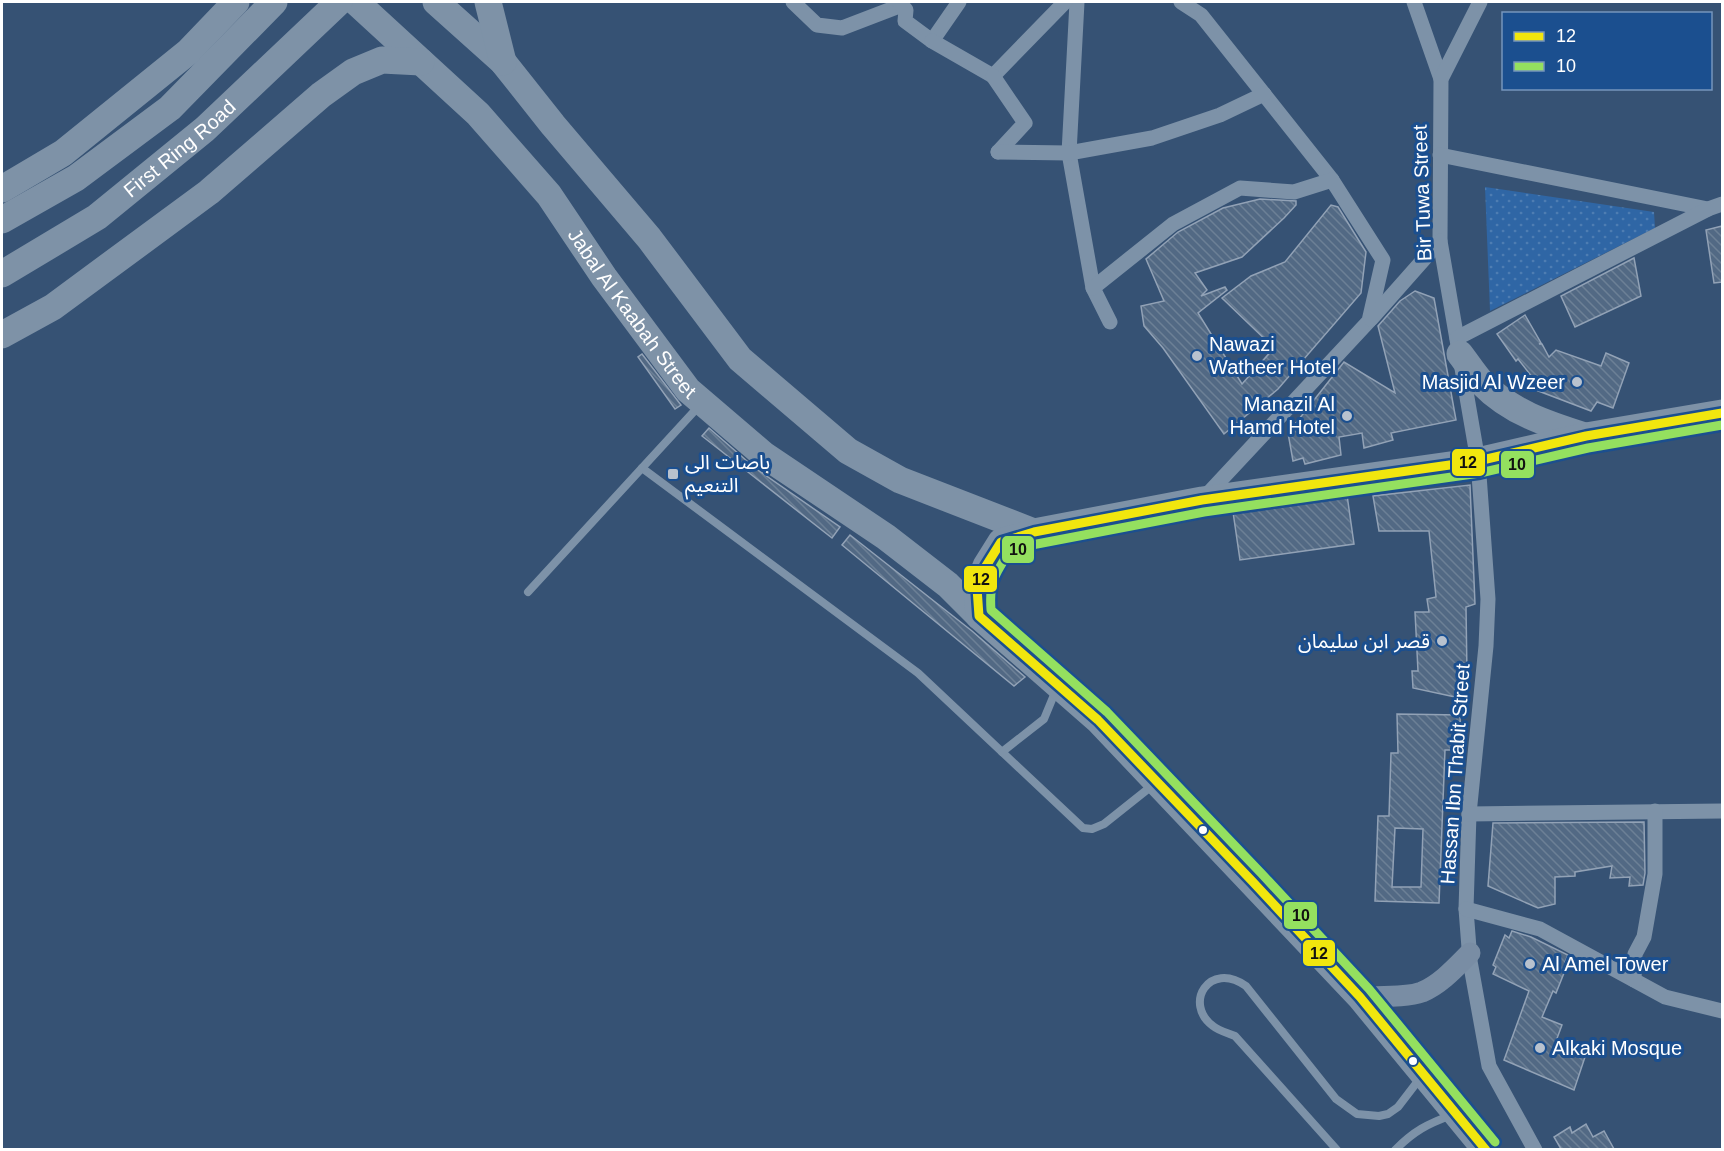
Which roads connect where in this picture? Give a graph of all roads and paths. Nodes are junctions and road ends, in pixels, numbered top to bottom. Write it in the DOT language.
graph roads {
  1 [pos="236,2"];
  2 [pos="274,2"];
  3 [pos="339,2"];
  4 [pos="356,2"];
  5 [pos="436,2"];
  6 [pos="488,2"];
  7 [pos="794,2"];
  8 [pos="959,2"];
  9 [pos="1065,2"];
  10 [pos="1077,2"];
  11 [pos="1180,2"];
  12 [pos="1414,2"];
  13 [pos="1480,2"];
  14 [pos="900,3"];
  15 [pos="932,41"];
  16 [pos="421,62"];
  17 [pos="503,62"];
  18 [pos="993,76"];
  19 [pos="1441,79"];
  20 [pos="1264,94"];
  21 [pos="1069,153"];
  22 [pos="1440,155"];
  23 [pos="1332,180"];
  24 [pos="2,189"];
  25 [pos="1715,206"];
  26 [pos="2,220"];
  27 [pos="1440,242"];
  28 [pos="2,274"];
  29 [pos="1093,288"];
  30 [pos="1369,321"];
  31 [pos="1110,322"];
  32 [pos="2,335"];
  33 [pos="1458,346"];
  34 [pos="702,402"];
  35 [pos="1722,413"];
  36 [pos="1586,436"];
  37 [pos="1478,461"];
  38 [pos="642,468"];
  39 [pos="1202,500"];
  40 [pos="1034,532"];
  41 [pos="528,592"];
  42 [pos="979,616"];
  43 [pos="1058,685"];
  44 [pos="1002,752"];
  45 [pos="1156,782"];
  46 [pos="1655,811"];
  47 [pos="1722,811"];
  48 [pos="1469,814"];
  49 [pos="1466,909"];
  50 [pos="1470,953"];
  51 [pos="1634,980"];
  52 [pos="1360,997"];
  53 [pos="1722,1011"];
  54 [pos="1424,1074"];
  55 [pos="1457,1113"];
  56 [pos="1337,1149"];
  57 [pos="1395,1149"];
  58 [pos="1486,1149"];
  59 [pos="1535,1149"];
  1 -- 24 [label="highway"];
  2 -- 26 [label="highway, First Ring Road"];
  3 -- 28 [label="highway, First Ring Road"];
  4 -- 16 [label="highway, Jabal Al Kaabah Street"];
  5 -- 17 [label="highway"];
  6 -- 17 [label="highway"];
  7 -- 14 [label="street"];
  8 -- 15 [label="street"];
  9 -- 18 [label="street"];
  10 -- 21 [label="street"];
  11 -- 20 [label="street"];
  12 -- 19 [label="street"];
  13 -- 19 [label="street, Bir Tuwa Street"];
  14 -- 15 [label="street"];
  15 -- 18 [label="street"];
  16 -- 32 [label="highway"];
  16 -- 34 [label="highway, Jabal Al Kaabah Street"];
  17 -- 40 [label="highway"];
  18 -- 21 [label="street"];
  19 -- 22 [label="street, Bir Tuwa Street"];
  20 -- 21 [label="street"];
  20 -- 23 [label="street"];
  21 -- 29 [label="street"];
  22 -- 25 [label="street"];
  22 -- 27 [label="street, Bir Tuwa Street"];
  23 -- 29 [label="street"];
  23 -- 30 [label="street"];
  25 -- 33 [label="street"];
  27 -- 30 [label="street"];
  27 -- 33 [label="street, Bir Tuwa Street"];
  29 -- 31 [label="street"];
  30 -- 39 [label="street"];
  33 -- 36 [label="highway"];
  33 -- 37 [label="street, Bir Tuwa Street"];
  34 -- 38 [label="lane"];
  34 -- 42 [label="highway, Jabal Al Kaabah Street"];
  35 -- 36 [label="highway"];
  36 -- 37 [label="highway"];
  37 -- 39 [label="highway"];
  37 -- 48 [label="street, Hassan Ibn Thabit Street"];
  38 -- 41 [label="lane"];
  38 -- 44 [label="lane"];
  39 -- 40 [label="highway"];
  40 -- 42 [label="highway"];
  42 -- 43 [label="highway, Jabal Al Kaabah Street"];
  43 -- 44 [label="lane"];
  43 -- 45 [label="highway, Jabal Al Kaabah Street"];
  44 -- 45 [label="lane"];
  45 -- 52 [label="highway, Jabal Al Kaabah Street"];
  46 -- 47 [label="street"];
  46 -- 48 [label="street"];
  46 -- 51 [label="street"];
  48 -- 49 [label="street, Hassan Ibn Thabit Street"];
  49 -- 50 [label="street, Hassan Ibn Thabit Street"];
  49 -- 51 [label="street"];
  50 -- 52 [label="street"];
  50 -- 59 [label="street, Hassan Ibn Thabit Street"];
  51 -- 53 [label="street"];
  52 -- 54 [label="highway, Jabal Al Kaabah Street"];
  54 -- 55 [label="highway, Jabal Al Kaabah Street"];
  54 -- 56 [label="lane"];
  55 -- 57 [label="lane"];
  55 -- 58 [label="highway, Jabal Al Kaabah Street"];
}
